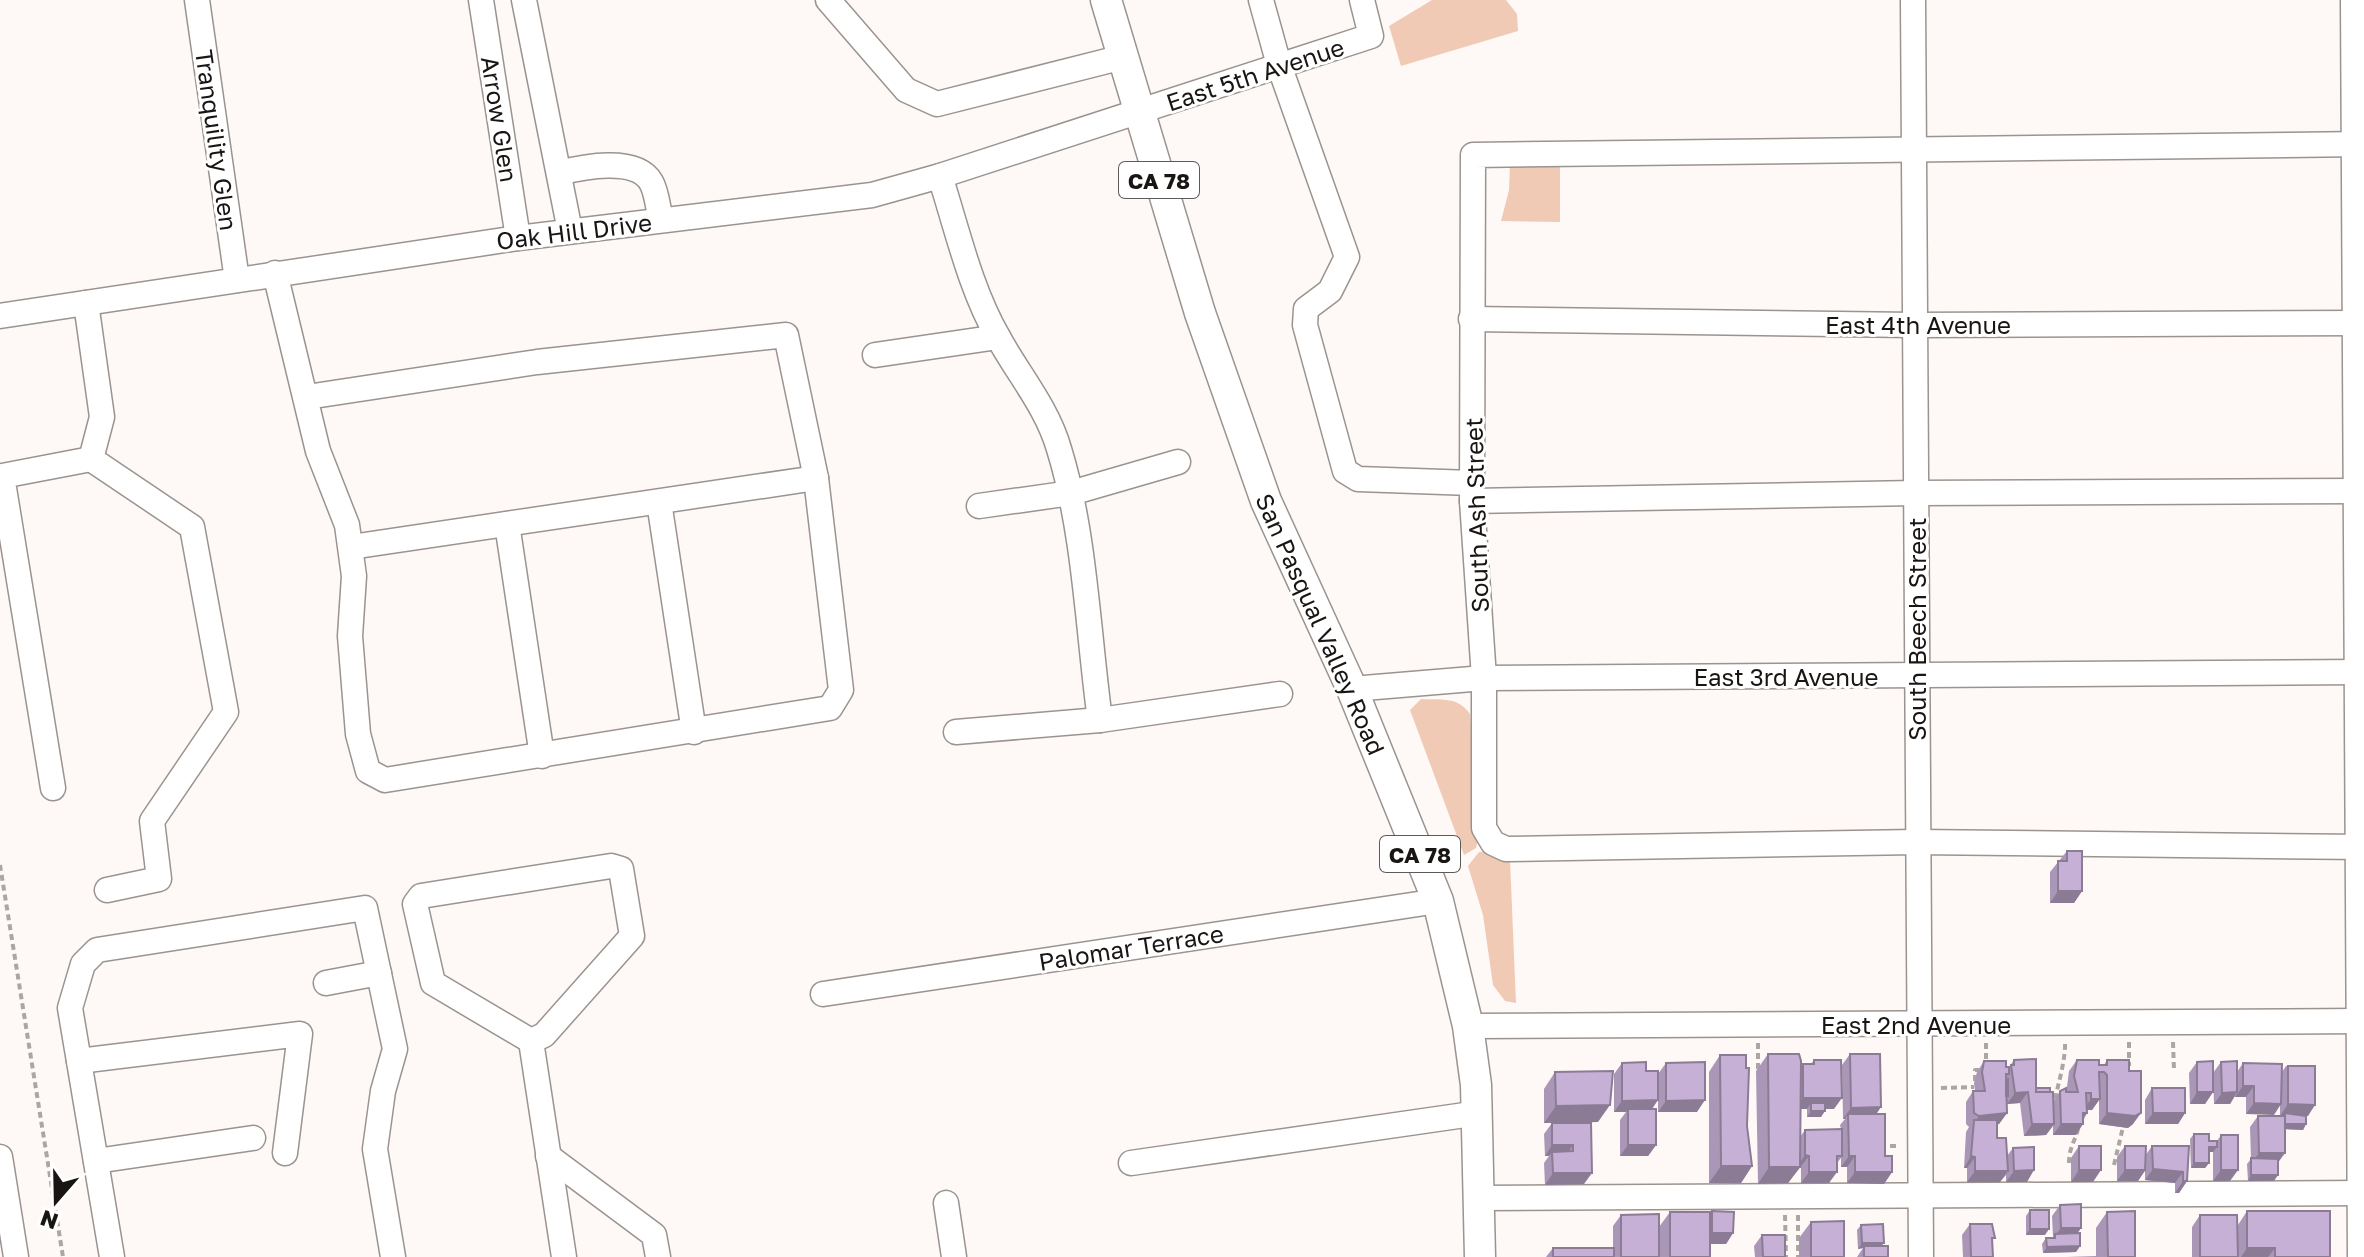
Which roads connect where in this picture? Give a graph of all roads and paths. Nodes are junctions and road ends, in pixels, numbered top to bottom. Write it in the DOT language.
graph roads {
  1 [pos="197,0"];
  2 [pos="481,0"];
  3 [pos="524,0"];
  4 [pos="828,0"];
  5 [pos="1106,0"];
  6 [pos="1261,0"];
  7 [pos="1362,0"];
  8 [pos="1913,0"];
  9 [pos="2353,0"];
  10 [pos="1123,57"];
  11 [pos="1279,65"];
  12 [pos="1139,112"];
  13 [pos="2359,144"];
  14 [pos="1915,151"];
  15 [pos="559,173"];
  16 [pos="940,176"];
  17 [pos="661,220"];
  18 [pos="570,231"];
  19 [pos="518,238"];
  20 [pos="275,273"];
  21 [pos="237,280"];
  22 [pos="86,303"];
  23 [pos="0,316"];
  24 [pos="1471,319"];
  25 [pos="2359,322"];
  26 [pos="1914,325"];
  27 [pos="998,337"];
  28 [pos="875,355"];
  29 [pos="307,397"];
  30 [pos="91,459"];
  31 [pos="1178,462"];
  32 [pos="816,478"];
  33 [pos="2361,491"];
  34 [pos="1472,492"];
  35 [pos="1071,493"];
  36 [pos="1915,493"];
  37 [pos="659,502"];
  38 [pos="979,506"];
  39 [pos="507,524"];
  40 [pos="351,547"];
  41 [pos="2361,672"];
  42 [pos="1917,675"];
  43 [pos="1484,678"];
  44 [pos="1352,689"];
  45 [pos="1280,694"];
  46 [pos="1100,720"];
  47 [pos="694,732"];
  48 [pos="956,732"];
  49 [pos="542,756"];
  50 [pos="53,788"];
  51 [pos="1916,842"];
  52 [pos="2361,847"];
  53 [pos="0,865"];
  54 [pos="107,890"];
  55 [pos="1438,901"];
  56 [pos="379,973"];
  57 [pos="326,983"];
  58 [pos="823,994"];
  59 [pos="2362,1021"];
  60 [pos="1920,1023"];
  61 [pos="1468,1026"];
  62 [pos="1986,1040"];
  63 [pos="2065,1040"];
  64 [pos="2129,1040"];
  65 [pos="2173,1040"];
  66 [pos="531,1041"];
  67 [pos="1758,1041"];
  68 [pos="79,1061"];
  69 [pos="1758,1070"];
  70 [pos="2000,1070"];
  71 [pos="2174,1070"];
  72 [pos="1986,1071"];
  73 [pos="2129,1075"];
  74 [pos="1972,1086"];
  75 [pos="1939,1088"];
  76 [pos="2055,1099"];
  77 [pos="1968,1100"];
  78 [pos="1479,1113"];
  79 [pos="2078,1124"];
  80 [pos="2123,1127"];
  81 [pos="1880,1137"];
  82 [pos="253,1138"];
  83 [pos="1878,1146"];
  84 [pos="1901,1146"];
  85 [pos="285,1153"];
  86 [pos="548,1156"];
  87 [pos="1880,1156"];
  88 [pos="0,1157"];
  89 [pos="96,1161"];
  90 [pos="1131,1163"];
  91 [pos="2069,1163"];
  92 [pos="2114,1165"];
  93 [pos="2362,1193"];
  94 [pos="1921,1195"];
  95 [pos="1791,1197"];
  96 [pos="1479,1198"];
  97 [pos="946,1203"];
  98 [pos="10,1251"];
  99 [pos="63,1257"];
  100 [pos="112,1257"];
  101 [pos="393,1257"];
  102 [pos="564,1257"];
  103 [pos="658,1257"];
  104 [pos="954,1257"];
  105 [pos="1480,1257"];
  106 [pos="1786,1257"];
  107 [pos="1798,1257"];
  108 [pos="1921,1257"];
  109 [pos="2360,1257"];
  1 -- 21 [label="street, Tranquility Glen"];
  2 -- 19 [label="street, Arrow Glen"];
  3 -- 15 [label="street"];
  4 -- 10 [label="street"];
  5 -- 10 [label="main road, San Pasqual Valley Road / CA 78"];
  6 -- 11 [label="street"];
  7 -- 11 [label="street, East 5th Avenue"];
  8 -- 14 [label="street, South Beech Street"];
  9 -- 13 [label="street"];
  10 -- 12 [label="main road, San Pasqual Valley Road / CA 78"];
  11 -- 12 [label="street, East 5th Avenue"];
  11 -- 34 [label="street"];
  12 -- 16 [label="street, Oak Hill Drive"];
  12 -- 44 [label="main road, San Pasqual Valley Road / CA 78"];
  13 -- 14 [label="street"];
  13 -- 25 [label="street"];
  14 -- 24 [label="street, South Ash Street"];
  14 -- 26 [label="street, South Beech Street"];
  15 -- 17 [label="street"];
  15 -- 18 [label="street"];
  16 -- 17 [label="street, Oak Hill Drive"];
  16 -- 27 [label="street"];
  17 -- 18 [label="street, Oak Hill Drive"];
  18 -- 19 [label="street, Oak Hill Drive"];
  19 -- 20 [label="street, Oak Hill Drive"];
  20 -- 21 [label="street, Oak Hill Drive"];
  20 -- 29 [label="street"];
  21 -- 22 [label="street, Oak Hill Drive"];
  22 -- 23 [label="street, Oak Hill Drive"];
  22 -- 30 [label="street"];
  24 -- 26 [label="street, East 4th Avenue"];
  24 -- 34 [label="street, South Ash Street"];
  25 -- 26 [label="street, East 4th Avenue"];
  25 -- 33 [label="street"];
  26 -- 36 [label="street, South Beech Street"];
  27 -- 28 [label="street"];
  27 -- 35 [label="street"];
  29 -- 32 [label="street"];
  29 -- 40 [label="street"];
  30 -- 50 [label="street"];
  30 -- 54 [label="street"];
  31 -- 35 [label="street"];
  32 -- 37 [label="street"];
  32 -- 47 [label="street"];
  33 -- 36 [label="street"];
  33 -- 41 [label="street"];
  34 -- 36 [label="street"];
  34 -- 43 [label="street, South Ash Street"];
  35 -- 38 [label="street"];
  35 -- 46 [label="street"];
  36 -- 42 [label="street, South Beech Street"];
  37 -- 39 [label="street"];
  37 -- 47 [label="street"];
  39 -- 40 [label="street"];
  39 -- 49 [label="street"];
  40 -- 49 [label="street"];
  41 -- 42 [label="street, East 3rd Avenue"];
  41 -- 52 [label="street"];
  42 -- 43 [label="street, East 3rd Avenue"];
  42 -- 51 [label="street, South Beech Street"];
  43 -- 44 [label="street, East 3rd Avenue"];
  43 -- 51 [label="street, South Ash Street"];
  44 -- 55 [label="main road, San Pasqual Valley Road / CA 78"];
  45 -- 46 [label="street"];
  46 -- 48 [label="street"];
  47 -- 49 [label="street"];
  51 -- 52 [label="street"];
  51 -- 60 [label="street, South Beech Street"];
  52 -- 59 [label="street"];
  53 -- 99 [label="path"];
  55 -- 58 [label="street, Palomar Terrace"];
  55 -- 61 [label="main road, San Pasqual Valley Road / CA 78"];
  56 -- 57 [label="street"];
  56 -- 68 [label="street"];
  56 -- 101 [label="street"];
  59 -- 60 [label="street, East 2nd Avenue"];
  59 -- 93 [label="street"];
  60 -- 61 [label="street, East 2nd Avenue"];
  60 -- 94 [label="street, South Beech Street"];
  61 -- 78 [label="main road, San Pasqual Valley Road / CA 78"];
  62 -- 72 [label="path"];
  63 -- 76 [label="path"];
  64 -- 73 [label="path"];
  65 -- 71 [label="path"];
  66 -- 66 [label="street"];
  66 -- 86 [label="street"];
  67 -- 69 [label="path"];
  68 -- 85 [label="street"];
  68 -- 89 [label="street"];
  70 -- 72 [label="path"];
  72 -- 74 [label="path"];
  74 -- 75 [label="path"];
  74 -- 77 [label="path"];
  78 -- 90 [label="street"];
  78 -- 96 [label="main road, San Pasqual Valley Road / CA 78"];
  79 -- 91 [label="path"];
  80 -- 92 [label="path"];
  81 -- 83 [label="path"];
  82 -- 89 [label="street"];
  83 -- 84 [label="path"];
  83 -- 87 [label="path"];
  86 -- 102 [label="street"];
  86 -- 103 [label="street"];
  88 -- 98 [label="street"];
  89 -- 100 [label="street"];
  93 -- 94 [label="street"];
  93 -- 109 [label="street"];
  94 -- 95 [label="street"];
  94 -- 108 [label="street, South Beech Street"];
  95 -- 96 [label="street"];
  95 -- 106 [label="path"];
  95 -- 107 [label="path"];
  96 -- 105 [label="main road, San Pasqual Valley Road / CA 78"];
  97 -- 104 [label="street"];
}
